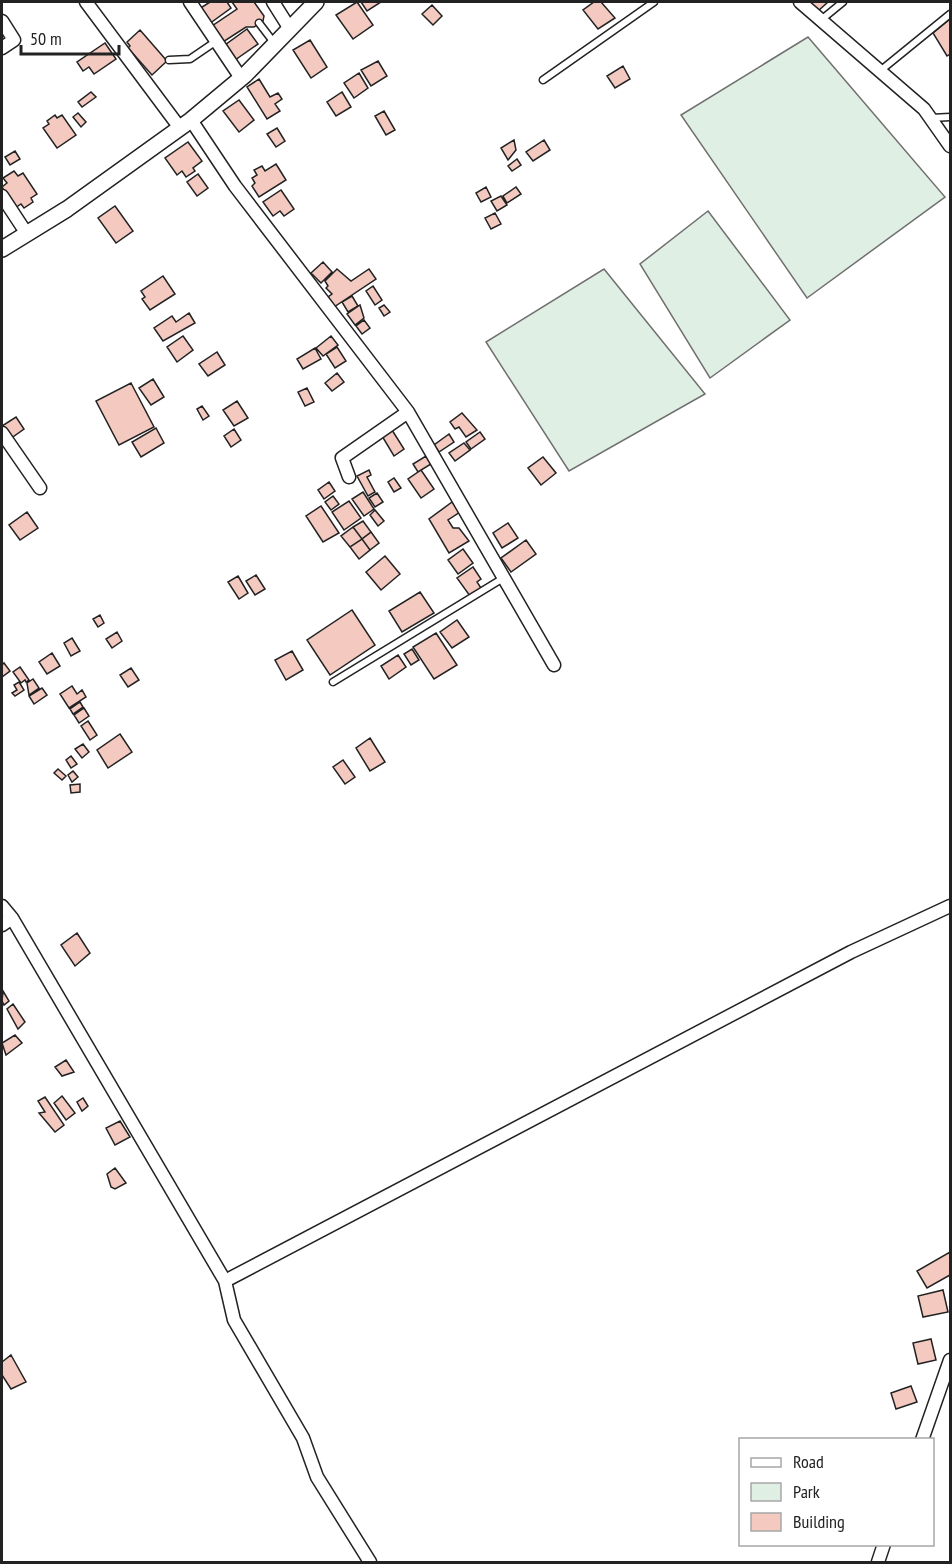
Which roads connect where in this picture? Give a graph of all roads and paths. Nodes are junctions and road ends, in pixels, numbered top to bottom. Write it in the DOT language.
graph roads {
  1 [pos="86,2"];
  2 [pos="190,2"];
  3 [pos="273,2"];
  4 [pos="316,2"];
  5 [pos="654,2"];
  6 [pos="800,2"];
  7 [pos="843,2"];
  8 [pos="951,14"];
  9 [pos="820,20"];
  10 [pos="2,21"];
  11 [pos="259,23"];
  12 [pos="290,29"];
  13 [pos="215,42"];
  14 [pos="276,45"];
  15 [pos="2,48"];
  16 [pos="169,60"];
  17 [pos="880,71"];
  18 [pos="241,78"];
  19 [pos="543,80"];
  20 [pos="951,117"];
  21 [pos="930,118"];
  22 [pos="186,124"];
  23 [pos="951,146"];
  24 [pos="2,196"];
  25 [pos="27,234"];
  26 [pos="2,249"];
  27 [pos="408,412"];
  28 [pos="2,433"];
  29 [pos="348,477"];
  30 [pos="40,488"];
  31 [pos="505,577"];
  32 [pos="554,665"];
  33 [pos="333,682"];
  34 [pos="2,906"];
  35 [pos="951,906"];
  36 [pos="7,921"];
  37 [pos="225,1281"];
  38 [pos="951,1360"];
  39 [pos="923,1438"];
  40 [pos="884,1546"];
  41 [pos="370,1563"];
  42 [pos="878,1563"];
  1 -- 22 [label="street"];
  2 -- 13 [label="street"];
  3 -- 12 [label="street"];
  4 -- 12 [label="street"];
  5 -- 19 [label="lane"];
  6 -- 9 [label="street"];
  7 -- 9 [label="lane"];
  8 -- 17 [label="lane"];
  9 -- 17 [label="street"];
  10 -- 15 [label="street"];
  11 -- 14 [label="lane"];
  12 -- 14 [label="street"];
  13 -- 16 [label="lane"];
  13 -- 18 [label="street"];
  14 -- 18 [label="street"];
  17 -- 21 [label="street"];
  18 -- 22 [label="street"];
  20 -- 21 [label="lane"];
  21 -- 23 [label="street"];
  22 -- 25 [label="street"];
  22 -- 27 [label="street"];
  24 -- 25 [label="street"];
  25 -- 26 [label="street"];
  27 -- 29 [label="street"];
  27 -- 31 [label="street"];
  28 -- 30 [label="street"];
  31 -- 32 [label="street"];
  31 -- 33 [label="lane"];
  34 -- 36 [label="street"];
  35 -- 37 [label="street"];
  36 -- 37 [label="street"];
  37 -- 41 [label="street"];
  38 -- 39 [label="street"];
  40 -- 42 [label="street"];
}
